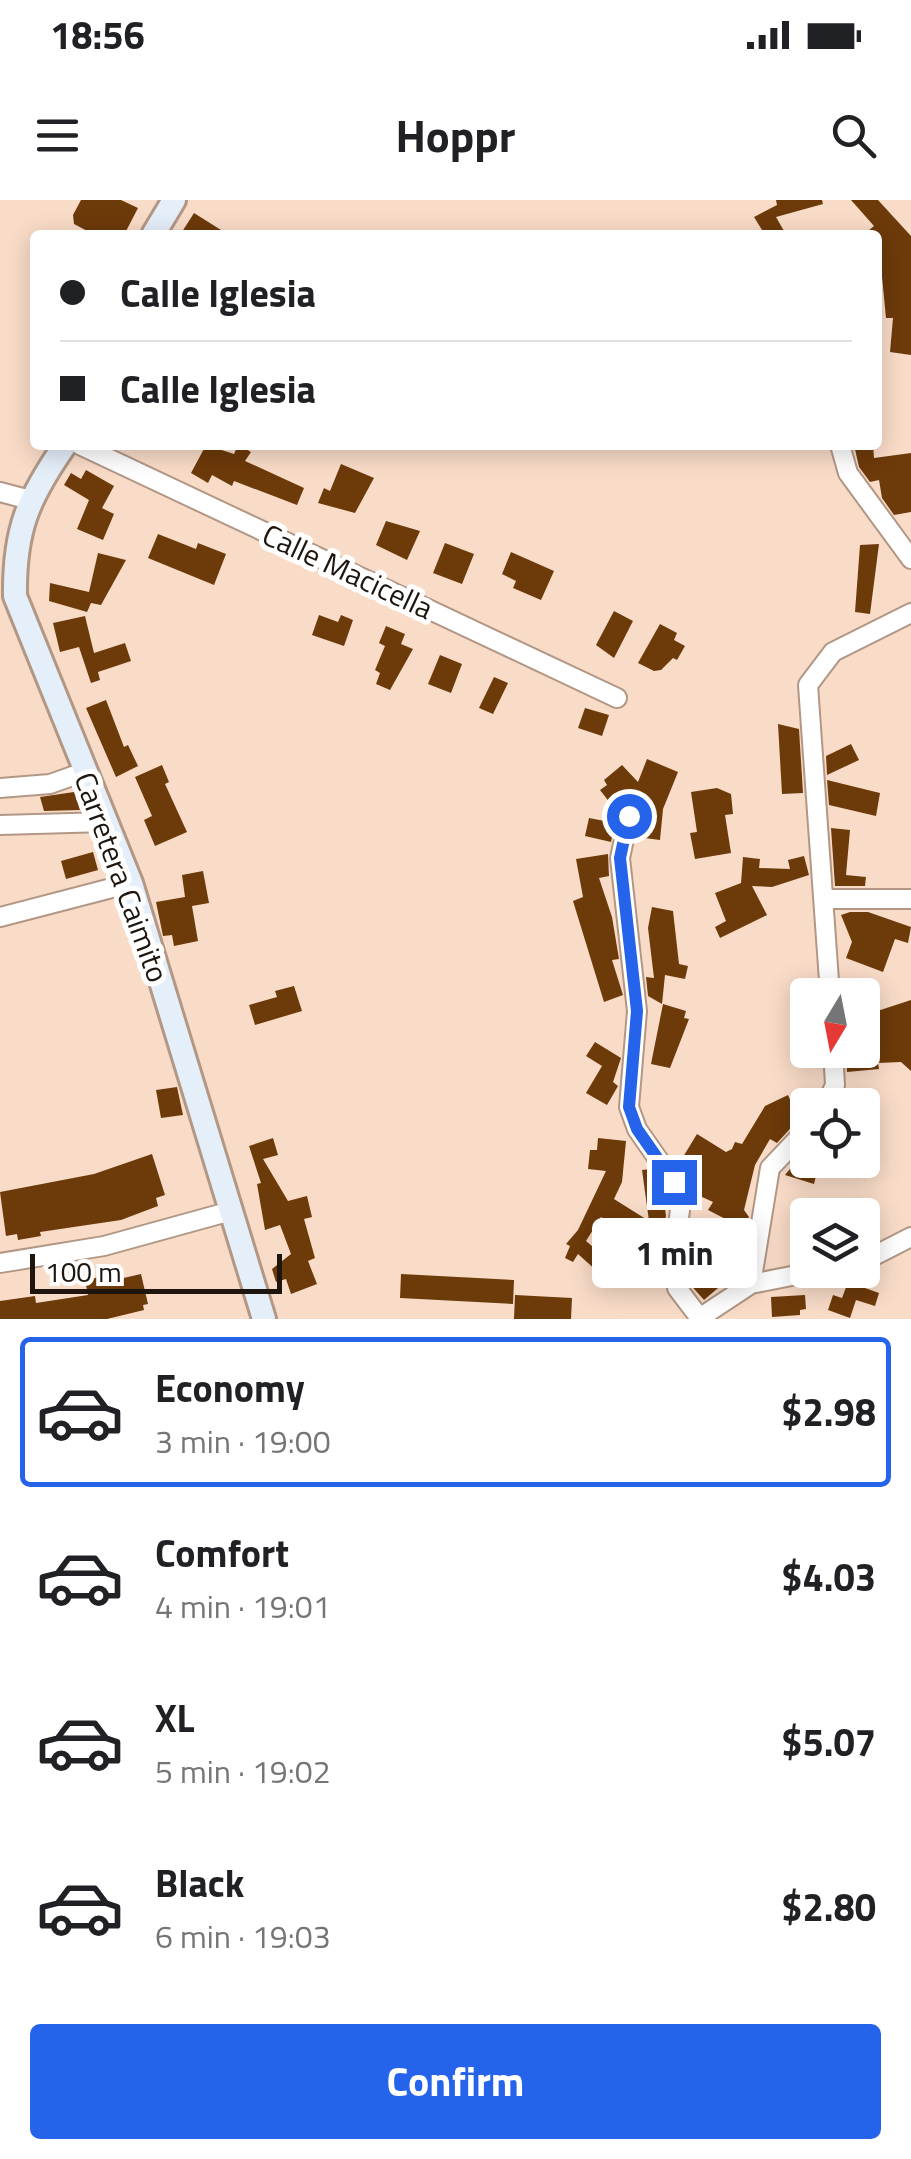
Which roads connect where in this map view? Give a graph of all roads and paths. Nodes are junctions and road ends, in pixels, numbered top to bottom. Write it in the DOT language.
graph roads {
  1 [pos="174,200"];
  2 [pos="155,230"];
  3 [pos="61,450"];
  4 [pos="91,450"];
  5 [pos="841,450"];
  6 [pos="0,492"];
  7 [pos="30,500"];
  8 [pos="911,559"];
  9 [pos="911,613"];
  10 [pos="616,698"];
  11 [pos="84,772"];
  12 [pos="0,788"];
  13 [pos="629,816"];
  14 [pos="106,822"];
  15 [pos="0,826"];
  16 [pos="130,883"];
  17 [pos="824,900"];
  18 [pos="911,900"];
  19 [pos="0,917"];
  20 [pos="829,978"];
  21 [pos="790,1147"];
  22 [pos="231,1212"];
  23 [pos="911,1237"];
  24 [pos="880,1253"];
  25 [pos="0,1262"];
  26 [pos="790,1276"];
  27 [pos="751,1284"];
  28 [pos="699,1318"];
  29 [pos="264,1319"];
  1 -- 2 [label="street"];
  3 -- 7 [label="street, Carretera Caimito"];
  4 -- 10 [label="street, Calle Macicella"];
  5 -- 8 [label="street"];
  6 -- 7 [label="street"];
  7 -- 11 [label="street, Carretera Caimito"];
  9 -- 17 [label="street"];
  11 -- 12 [label="street"];
  11 -- 14 [label="street, Carretera Caimito"];
  13 -- 28 [label="street"];
  14 -- 15 [label="street"];
  14 -- 16 [label="street, Carretera Caimito"];
  16 -- 19 [label="street"];
  16 -- 22 [label="street, Carretera Caimito"];
  17 -- 18 [label="street"];
  17 -- 20 [label="street"];
  21 -- 27 [label="street"];
  22 -- 25 [label="street"];
  22 -- 29 [label="street, Carretera Caimito"];
  23 -- 24 [label="street"];
  26 -- 27 [label="street"];
  27 -- 28 [label="street"];
}
